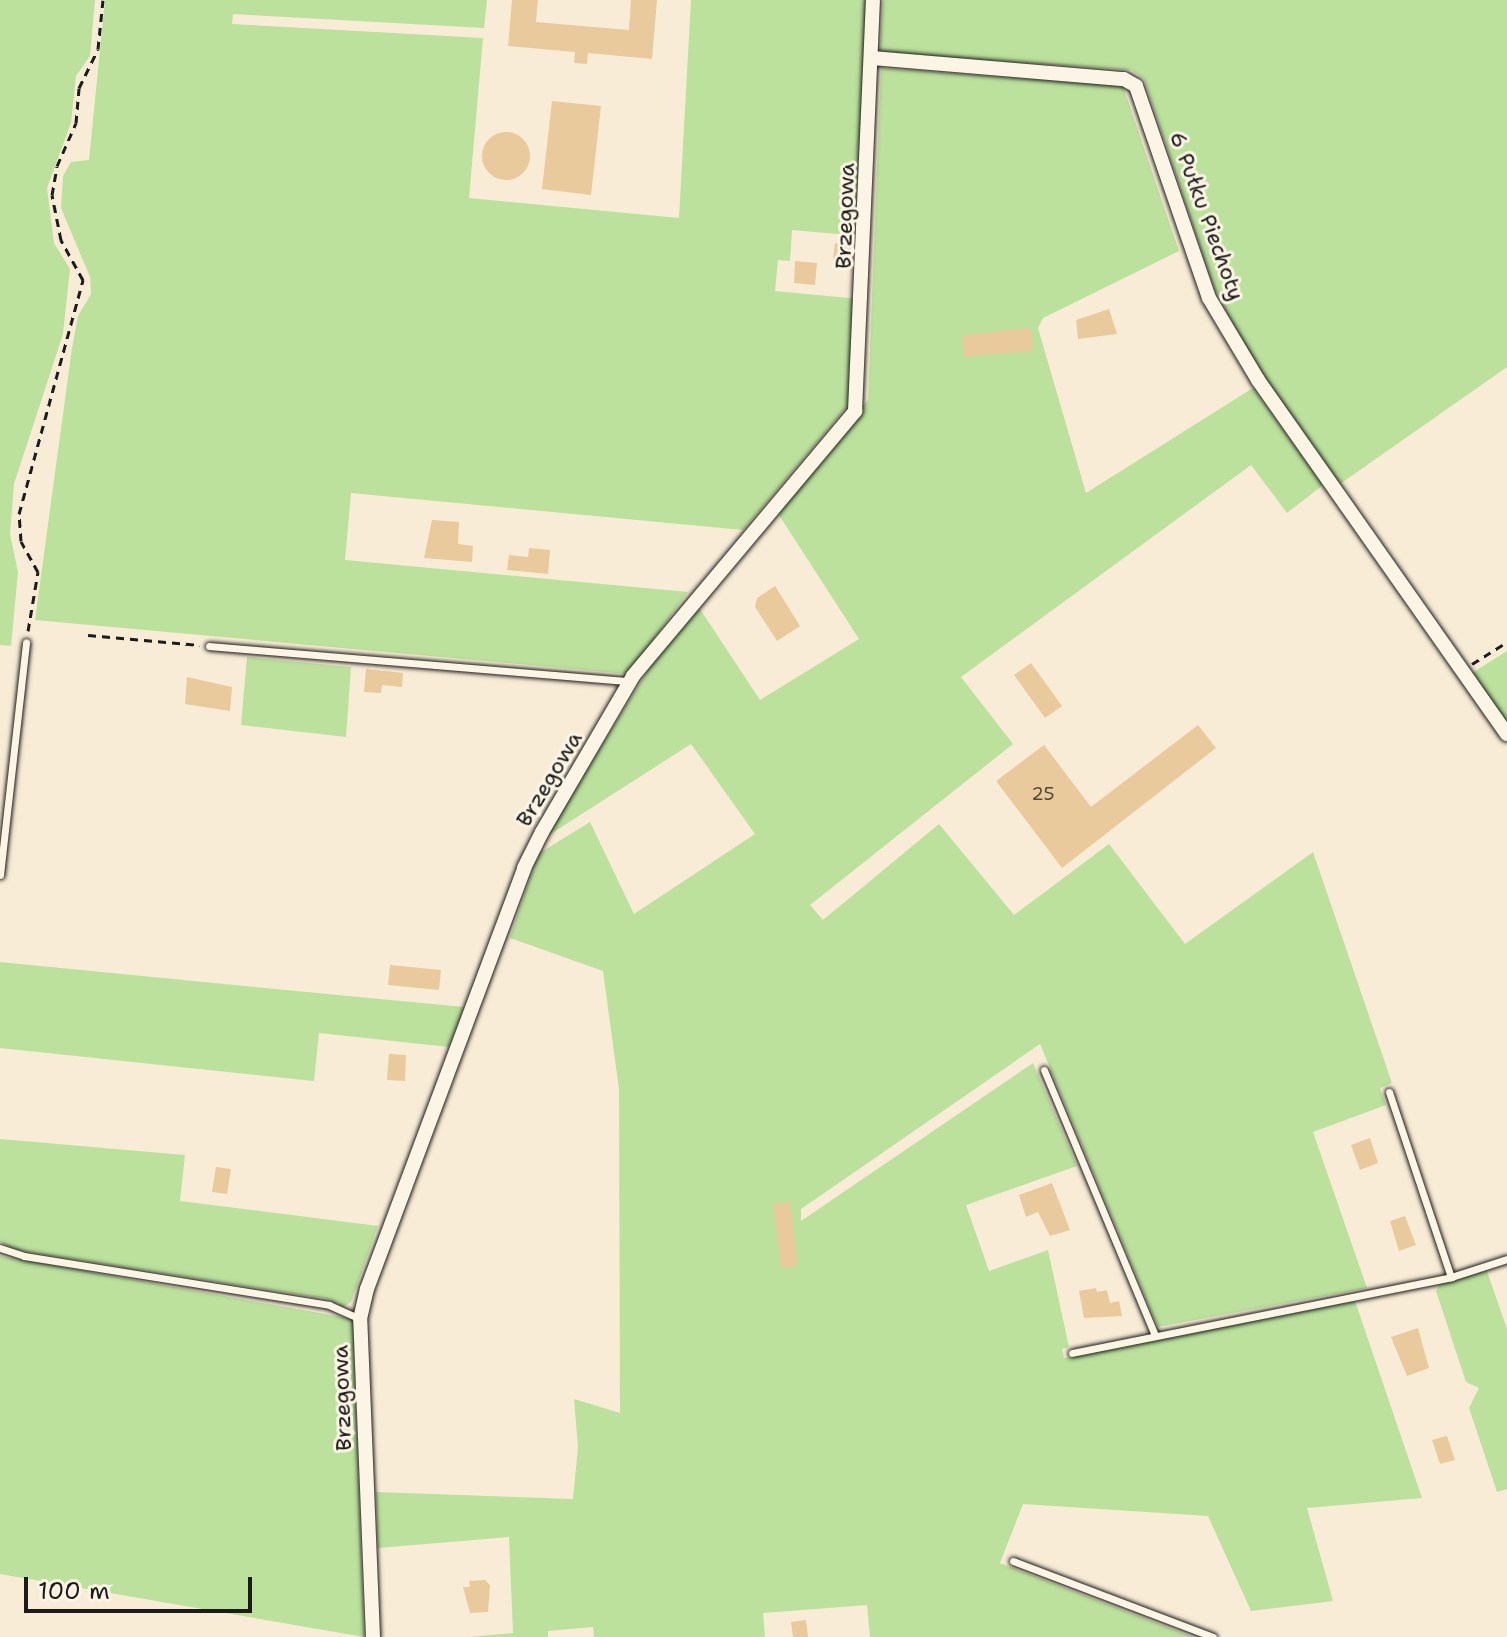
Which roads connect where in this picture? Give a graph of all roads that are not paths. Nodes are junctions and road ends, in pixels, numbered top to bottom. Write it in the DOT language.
graph roads {
  1 [pos="873,0"];
  2 [pos="872,58"];
  3 [pos="26,642"];
  4 [pos="209,646"];
  5 [pos="630,682"];
  6 [pos="1507,734"];
  7 [pos="0,875"];
  8 [pos="1044,1070"];
  9 [pos="1389,1092"];
  10 [pos="0,1248"];
  11 [pos="1507,1259"];
  12 [pos="1451,1277"];
  13 [pos="360,1319"];
  14 [pos="1155,1336"];
  15 [pos="1072,1353"];
  16 [pos="1013,1561"];
  17 [pos="373,1637"];
  18 [pos="1213,1637"];
  1 -- 2 [label="street, Brzegowa"];
  2 -- 5 [label="street, Brzegowa"];
  2 -- 6 [label="street, 6 Pułku Piechoty"];
  3 -- 7 [label="lane"];
  4 -- 5 [label="lane"];
  5 -- 13 [label="street, Brzegowa"];
  8 -- 14 [label="lane"];
  9 -- 12 [label="lane"];
  10 -- 13 [label="lane"];
  11 -- 12 [label="lane"];
  12 -- 14 [label="lane"];
  13 -- 17 [label="street, Brzegowa"];
  14 -- 15 [label="lane"];
  16 -- 18 [label="lane"];
}
